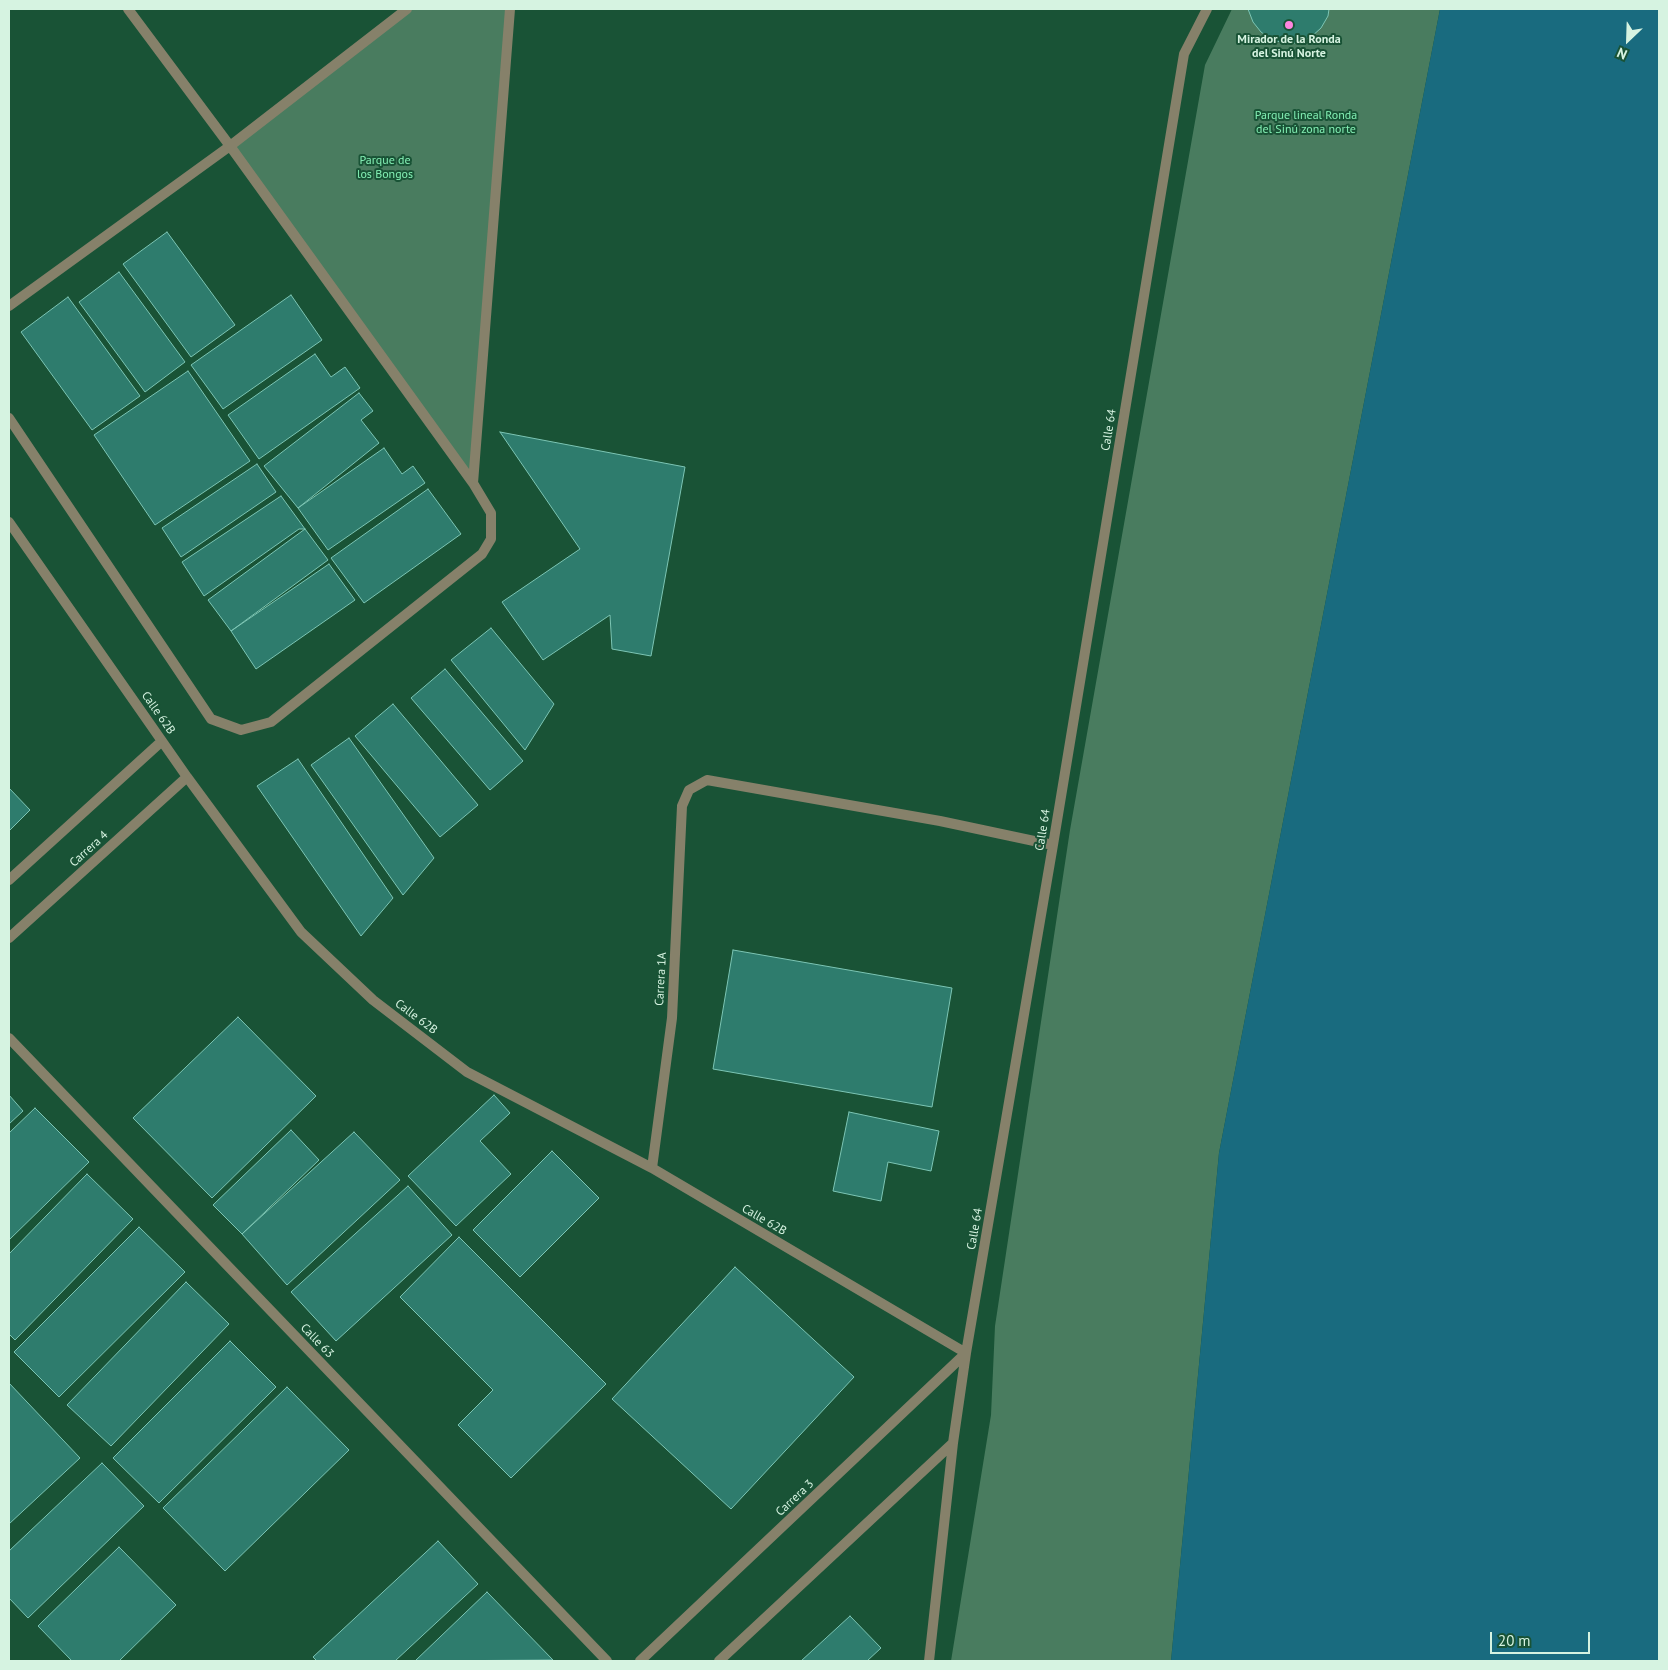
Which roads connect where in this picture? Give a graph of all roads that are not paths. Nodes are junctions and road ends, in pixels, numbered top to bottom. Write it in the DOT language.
graph roads {
  1 [pos="128,9"];
  2 [pos="407,9"];
  3 [pos="510,9"];
  4 [pos="1207,9"];
  5 [pos="230,146"];
  6 [pos="9,306"];
  7 [pos="9,418"];
  8 [pos="474,483"];
  9 [pos="9,522"];
  10 [pos="162,740"];
  11 [pos="187,777"];
  12 [pos="1054,845"];
  13 [pos="9,880"];
  14 [pos="9,938"];
  15 [pos="9,1038"];
  16 [pos="652,1168"];
  17 [pos="966,1353"];
  18 [pos="953,1443"];
  19 [pos="607,1661"];
  20 [pos="640,1661"];
  21 [pos="719,1661"];
  22 [pos="929,1661"];
  1 -- 5 [label="street"];
  2 -- 5 [label="street"];
  3 -- 8 [label="street"];
  4 -- 12 [label="street, Calle 64"];
  5 -- 6 [label="street"];
  5 -- 8 [label="street"];
  7 -- 8 [label="street"];
  9 -- 10 [label="street, Calle 62B"];
  10 -- 11 [label="street, Calle 62B"];
  10 -- 13 [label="street"];
  11 -- 14 [label="street, Carrera 4"];
  11 -- 16 [label="street, Calle 62B"];
  12 -- 16 [label="street, Carrera 1A"];
  12 -- 17 [label="street, Calle 64"];
  15 -- 19 [label="street, Calle 63"];
  16 -- 17 [label="street, Calle 62B"];
  17 -- 18 [label="street, Calle 64"];
  17 -- 20 [label="street, Carrera 3"];
  18 -- 21 [label="street"];
  18 -- 22 [label="street, Calle 64"];
}
